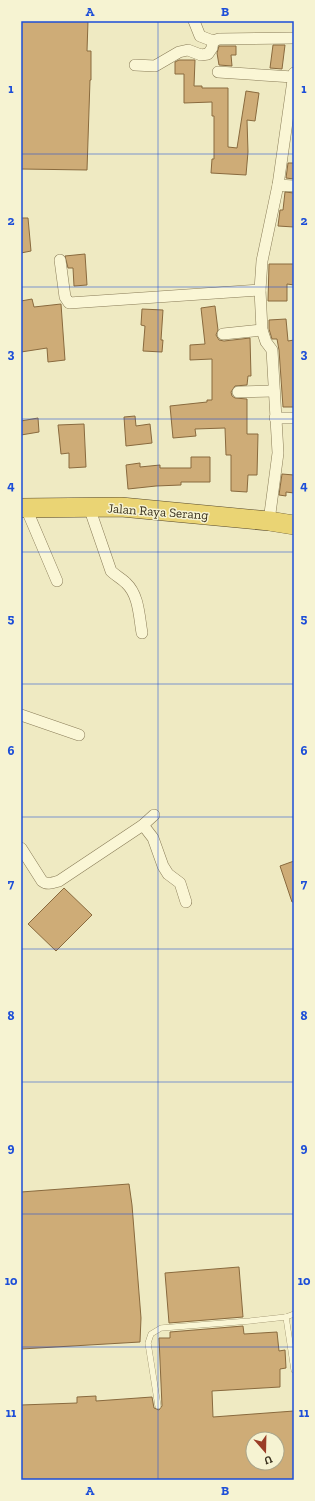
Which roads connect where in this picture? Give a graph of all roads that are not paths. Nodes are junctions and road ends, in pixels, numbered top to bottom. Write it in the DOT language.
graph roads {
  1 [pos="194,21"];
  2 [pos="294,38"];
  3 [pos="213,41"];
  4 [pos="135,65"];
  5 [pos="218,72"];
  6 [pos="294,75"];
  7 [pos="278,185"];
  8 [pos="294,186"];
  9 [pos="60,260"];
  10 [pos="260,290"];
  11 [pos="262,330"];
  12 [pos="223,334"];
  13 [pos="274,391"];
  14 [pos="238,392"];
  15 [pos="276,418"];
  16 [pos="294,418"];
  17 [pos="89,507"];
  18 [pos="23,508"];
  19 [pos="269,521"];
  20 [pos="294,525"];
  21 [pos="57,581"];
  22 [pos="142,633"];
  23 [pos="21,715"];
  24 [pos="79,735"];
  25 [pos="154,815"];
  26 [pos="143,824"];
  27 [pos="21,848"];
  28 [pos="186,902"];
  29 [pos="294,1314"];
  30 [pos="286,1317"];
  31 [pos="294,1370"];
  32 [pos="158,1406"];
  1 -- 3 [label="street"];
  2 -- 3 [label="street"];
  3 -- 4 [label="street"];
  5 -- 6 [label="street"];
  6 -- 7 [label="street"];
  7 -- 8 [label="street"];
  7 -- 10 [label="street"];
  9 -- 10 [label="street"];
  10 -- 11 [label="street"];
  11 -- 12 [label="street"];
  11 -- 13 [label="street"];
  13 -- 14 [label="street"];
  13 -- 15 [label="street"];
  15 -- 16 [label="street"];
  15 -- 19 [label="street"];
  17 -- 18 [label="highway, Jalan Raya Serang"];
  17 -- 19 [label="highway, Jalan Raya Serang"];
  17 -- 22 [label="street"];
  18 -- 21 [label="street"];
  19 -- 20 [label="highway, Jalan Raya Serang"];
  23 -- 24 [label="street"];
  25 -- 26 [label="street"];
  26 -- 27 [label="street"];
  26 -- 28 [label="street"];
  29 -- 30 [label="lane"];
  30 -- 31 [label="lane"];
  30 -- 32 [label="lane"];
}
